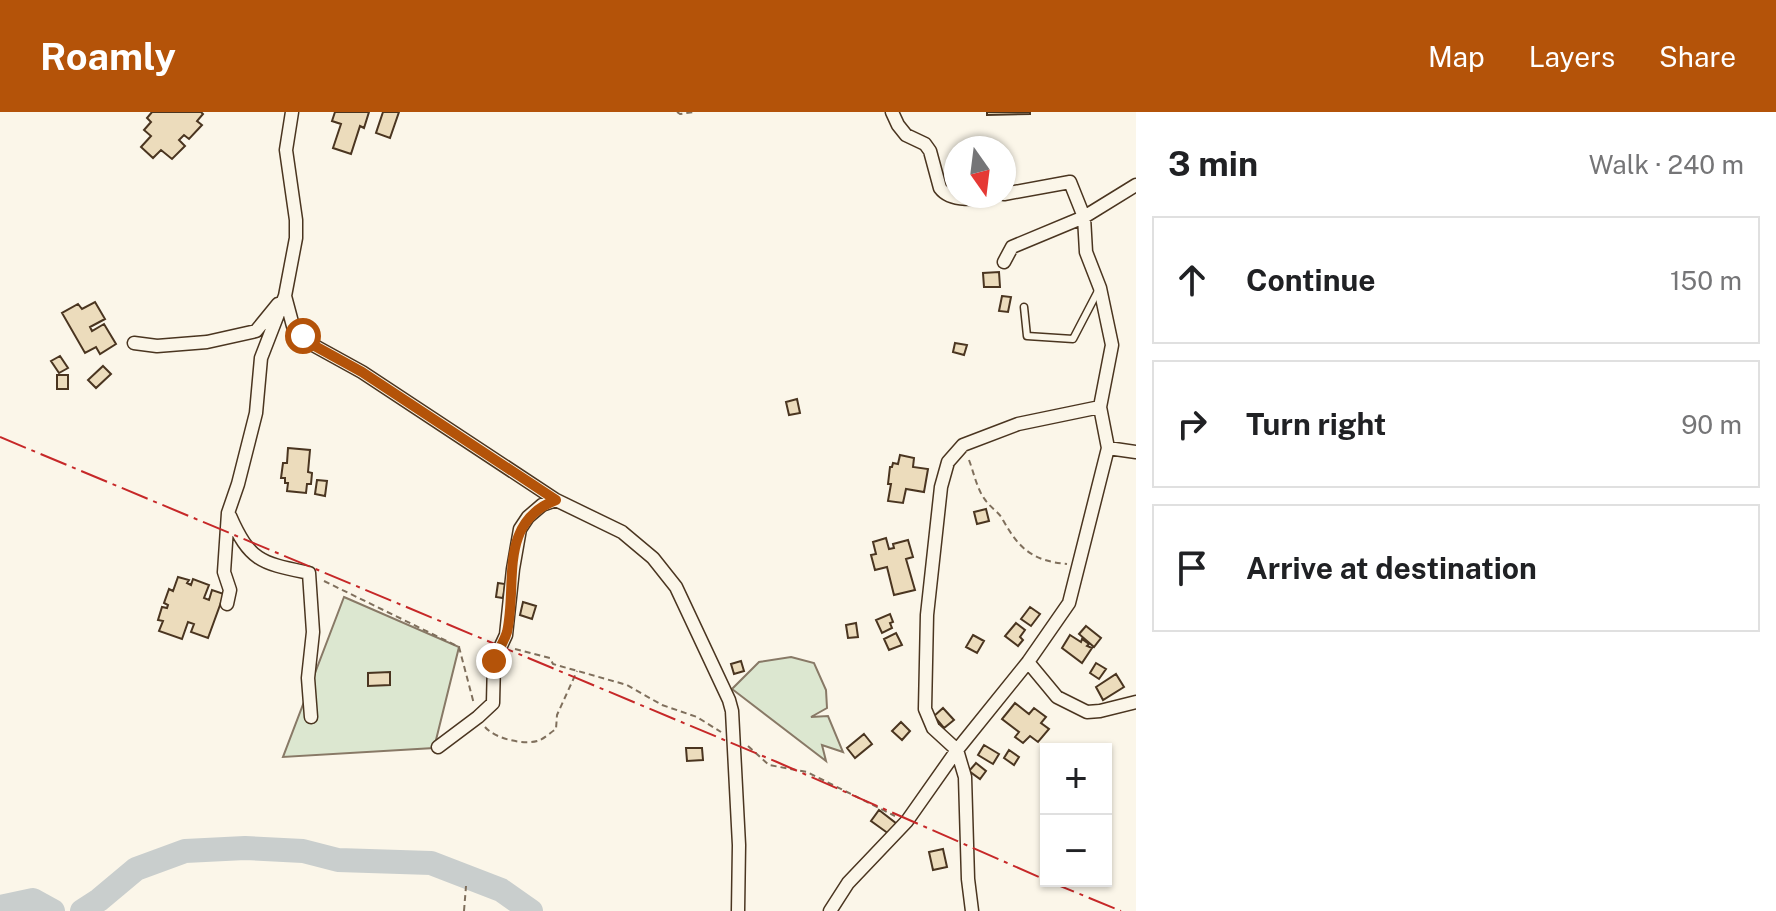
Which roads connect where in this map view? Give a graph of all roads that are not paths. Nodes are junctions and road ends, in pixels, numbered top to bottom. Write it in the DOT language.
graph roads {
  1 [pos="292,112"];
  2 [pos="892,112"];
  3 [pos="1136,185"];
  4 [pos="1016,192"];
  5 [pos="944,194"];
  6 [pos="1084,217"];
  7 [pos="1004,262"];
  8 [pos="1100,288"];
  9 [pos="285,296"];
  10 [pos="1024,307"];
  11 [pos="134,343"];
  12 [pos="1100,407"];
  13 [pos="1108,448"];
  14 [pos="1136,452"];
  15 [pos="556,500"];
  16 [pos="228,513"];
  17 [pos="227,604"];
  18 [pos="1028,662"];
  19 [pos="1136,702"];
  20 [pos="311,717"];
  21 [pos="438,747"];
  22 [pos="957,750"];
  23 [pos="738,911"];
  24 [pos="830,911"];
  25 [pos="972,911"];
  1 -- 9 [label="street"];
  2 -- 5 [label="street"];
  3 -- 6 [label="street"];
  4 -- 6 [label="street"];
  6 -- 7 [label="street"];
  6 -- 8 [label="street"];
  8 -- 10 [label="lane"];
  8 -- 12 [label="street"];
  9 -- 11 [label="street"];
  9 -- 15 [label="street"];
  9 -- 16 [label="street"];
  12 -- 13 [label="street"];
  12 -- 22 [label="street"];
  13 -- 14 [label="street"];
  13 -- 18 [label="street"];
  15 -- 21 [label="street"];
  15 -- 23 [label="street"];
  16 -- 17 [label="street"];
  16 -- 20 [label="street"];
  18 -- 19 [label="street"];
  18 -- 22 [label="street"];
  22 -- 24 [label="street"];
  22 -- 25 [label="street"];
}
